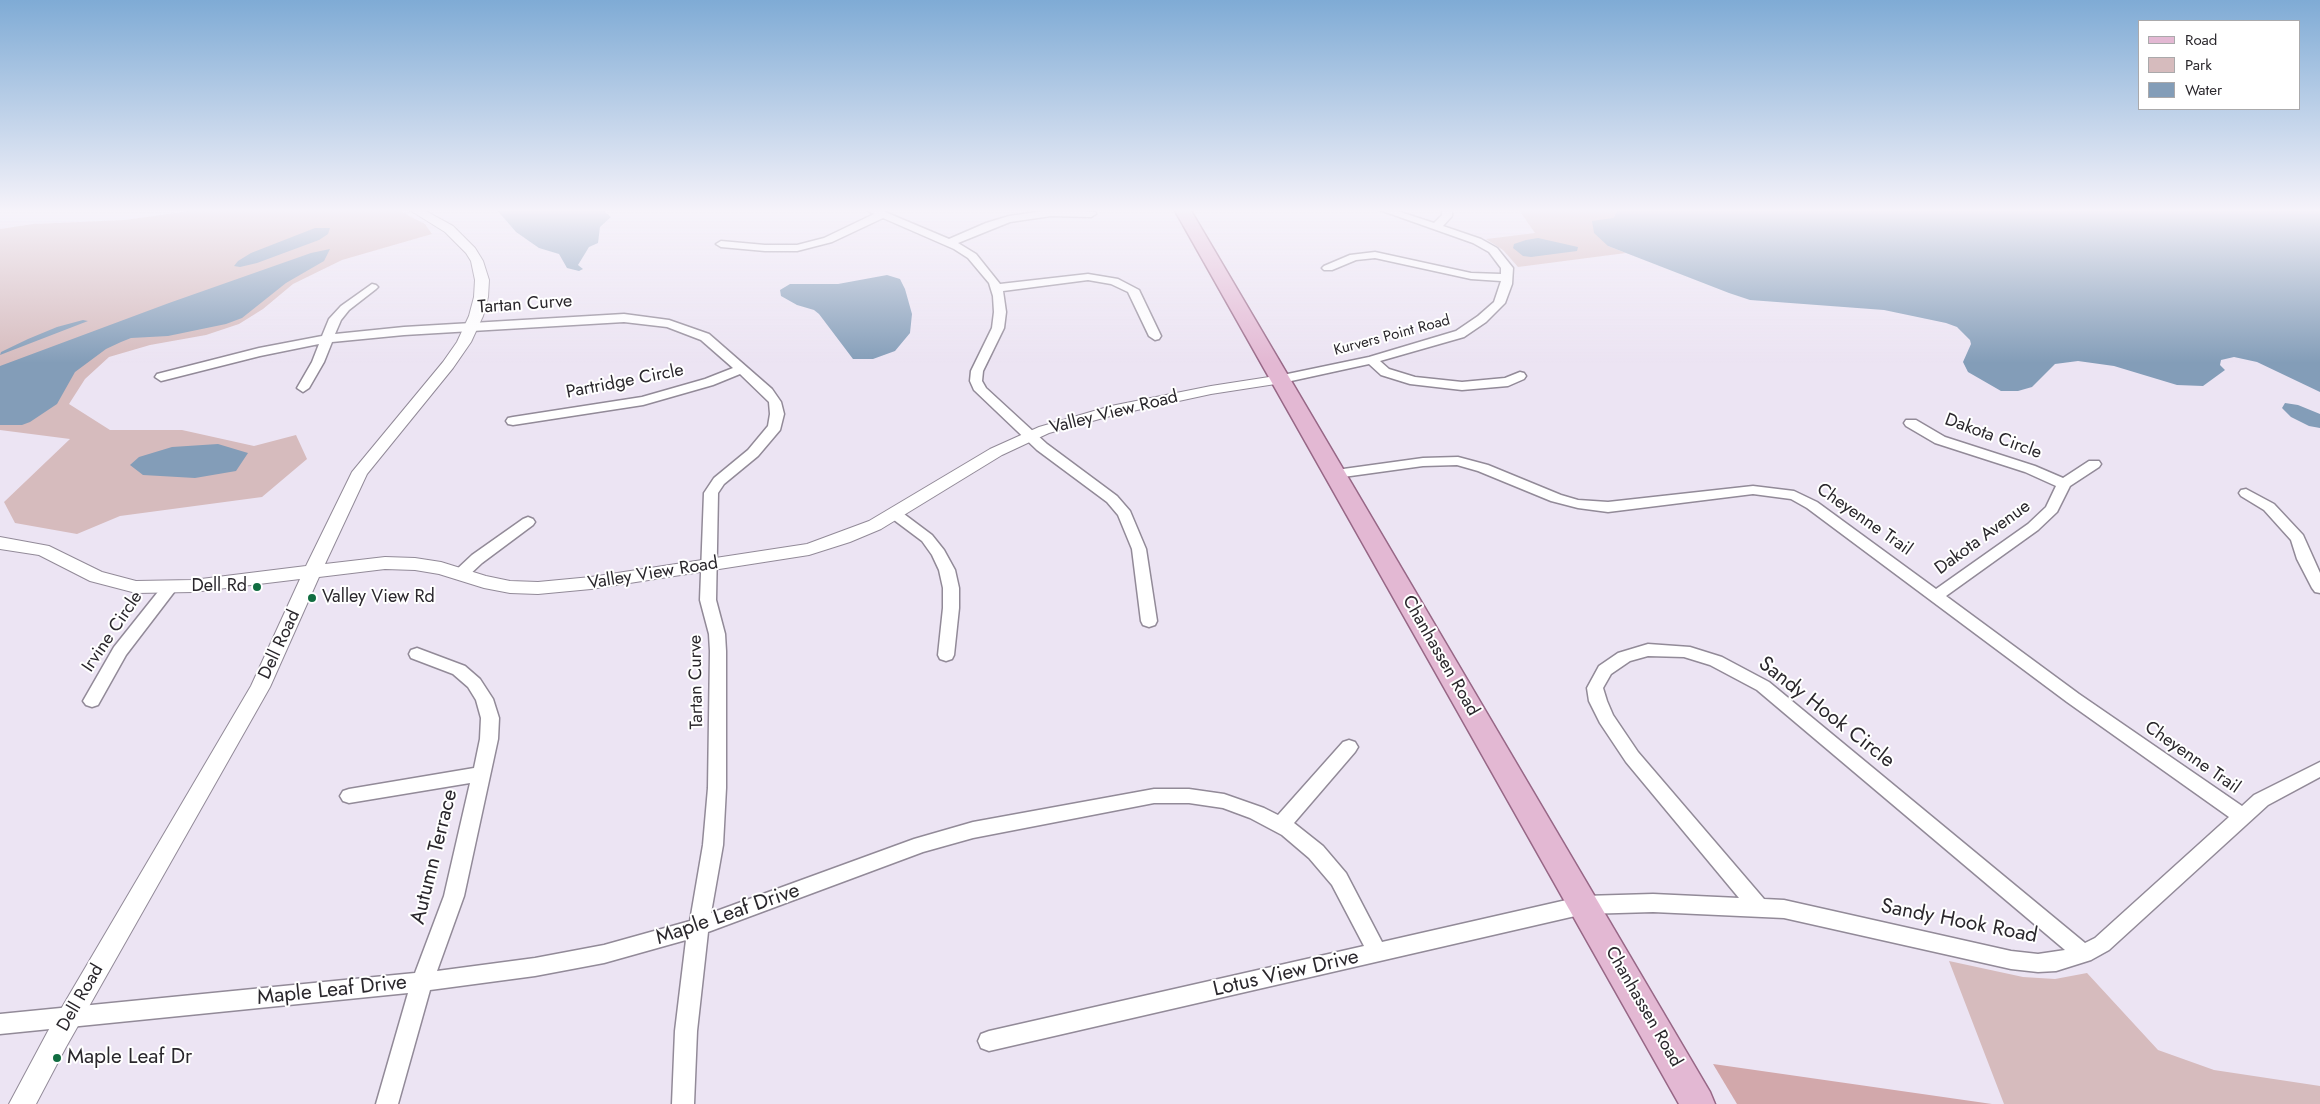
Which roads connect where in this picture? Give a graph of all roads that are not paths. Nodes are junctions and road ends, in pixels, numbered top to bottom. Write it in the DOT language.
graph roads {
  1 [pos="477,261"];
  2 [pos="977,261"];
  3 [pos="1212,261"];
  4 [pos="1346,261"];
  5 [pos="1405,261"];
  6 [pos="1501,261"];
  7 [pos="1328,268"];
  8 [pos="1506,278"];
  9 [pos="372,287"];
  10 [pos="997,288"];
  11 [pos="471,328"];
  12 [pos="1155,336"];
  13 [pos="327,339"];
  14 [pos="1371,360"];
  15 [pos="742,369"];
  16 [pos="1520,376"];
  17 [pos="161,377"];
  18 [pos="1282,379"];
  19 [pos="303,388"];
  20 [pos="513,421"];
  21 [pos="1911,424"];
  22 [pos="1030,437"];
  23 [pos="2094,464"];
  24 [pos="1336,474"];
  25 [pos="2064,484"];
  26 [pos="2246,493"];
  27 [pos="895,514"];
  28 [pos="528,522"];
  29 [pos="4,546"];
  30 [pos="709,565"];
  31 [pos="314,571"];
  32 [pos="461,574"];
  33 [pos="170,587"];
  34 [pos="2320,588"];
  35 [pos="1936,596"];
  36 [pos="1149,622"];
  37 [pos="417,654"];
  38 [pos="946,656"];
  39 [pos="92,701"];
  40 [pos="1348,747"];
  41 [pos="2320,769"];
  42 [pos="480,774"];
  43 [pos="349,796"];
  44 [pos="2242,816"];
  45 [pos="1281,825"];
  46 [pos="1584,905"];
  47 [pos="1758,907"];
  48 [pos="700,925"];
  49 [pos="1377,953"];
  50 [pos="2084,954"];
  51 [pos="422,982"];
  52 [pos="70,1017"];
  53 [pos="0,1024"];
  54 [pos="989,1041"];
  55 [pos="22,1104"];
  56 [pos="387,1104"];
  57 [pos="683,1104"];
  58 [pos="1698,1104"];
  1 -- 11 [label="street, Dell Road"];
  2 -- 10 [label="street"];
  3 -- 18 [label="main road, Chanhassen Road"];
  4 -- 7 [label="street"];
  5 -- 8 [label="street"];
  6 -- 8 [label="street"];
  8 -- 14 [label="street, Kurvers Point Road"];
  9 -- 13 [label="street"];
  10 -- 12 [label="street"];
  10 -- 22 [label="street"];
  11 -- 13 [label="street, Tartan Curve"];
  11 -- 15 [label="street, Tartan Curve"];
  11 -- 31 [label="street, Dell Road"];
  13 -- 17 [label="street, Tartan Curve"];
  13 -- 19 [label="street"];
  14 -- 16 [label="street"];
  14 -- 18 [label="street, Kurvers Point Road"];
  15 -- 20 [label="street, Partridge Circle"];
  15 -- 30 [label="street, Tartan Curve"];
  18 -- 22 [label="street, Valley View Road"];
  18 -- 24 [label="main road, Chanhassen Road"];
  21 -- 25 [label="street, Dakota Circle"];
  22 -- 27 [label="street, Valley View Road"];
  22 -- 36 [label="street"];
  23 -- 25 [label="street"];
  24 -- 35 [label="street, Cheyenne Trail"];
  24 -- 46 [label="main road, Chanhassen Road"];
  25 -- 35 [label="street, Dakota Avenue"];
  26 -- 34 [label="street"];
  27 -- 30 [label="street, Valley View Road"];
  27 -- 38 [label="street"];
  28 -- 32 [label="street"];
  29 -- 33 [label="street, Valley View Road"];
  30 -- 32 [label="street, Valley View Road"];
  30 -- 48 [label="street, Tartan Curve"];
  31 -- 32 [label="street, Valley View Road"];
  31 -- 33 [label="street, Valley View Road"];
  31 -- 52 [label="street, Dell Road"];
  33 -- 39 [label="street, Irvine Circle"];
  35 -- 44 [label="street, Cheyenne Trail"];
  37 -- 42 [label="street, Autumn Terrace"];
  40 -- 45 [label="street"];
  41 -- 44 [label="street, Sandy Hook Road"];
  42 -- 43 [label="street"];
  42 -- 51 [label="street, Autumn Terrace"];
  44 -- 50 [label="street, Sandy Hook Road"];
  45 -- 48 [label="street, Maple Leaf Drive"];
  45 -- 49 [label="street, Maple Leaf Drive"];
  46 -- 47 [label="street, Sandy Hook Road"];
  46 -- 49 [label="street, Lotus View Drive"];
  46 -- 58 [label="main road, Chanhassen Road"];
  47 -- 50 [label="street, Sandy Hook Road"];
  47 -- 50 [label="street, Sandy Hook Circle"];
  48 -- 51 [label="street, Maple Leaf Drive"];
  48 -- 57 [label="street, Tartan Curve"];
  49 -- 54 [label="street, Lotus View Drive"];
  51 -- 52 [label="street, Maple Leaf Drive"];
  51 -- 56 [label="street, Autumn Terrace"];
  52 -- 53 [label="street, Maple Leaf Drive"];
  52 -- 55 [label="street, Dell Road"];
}
